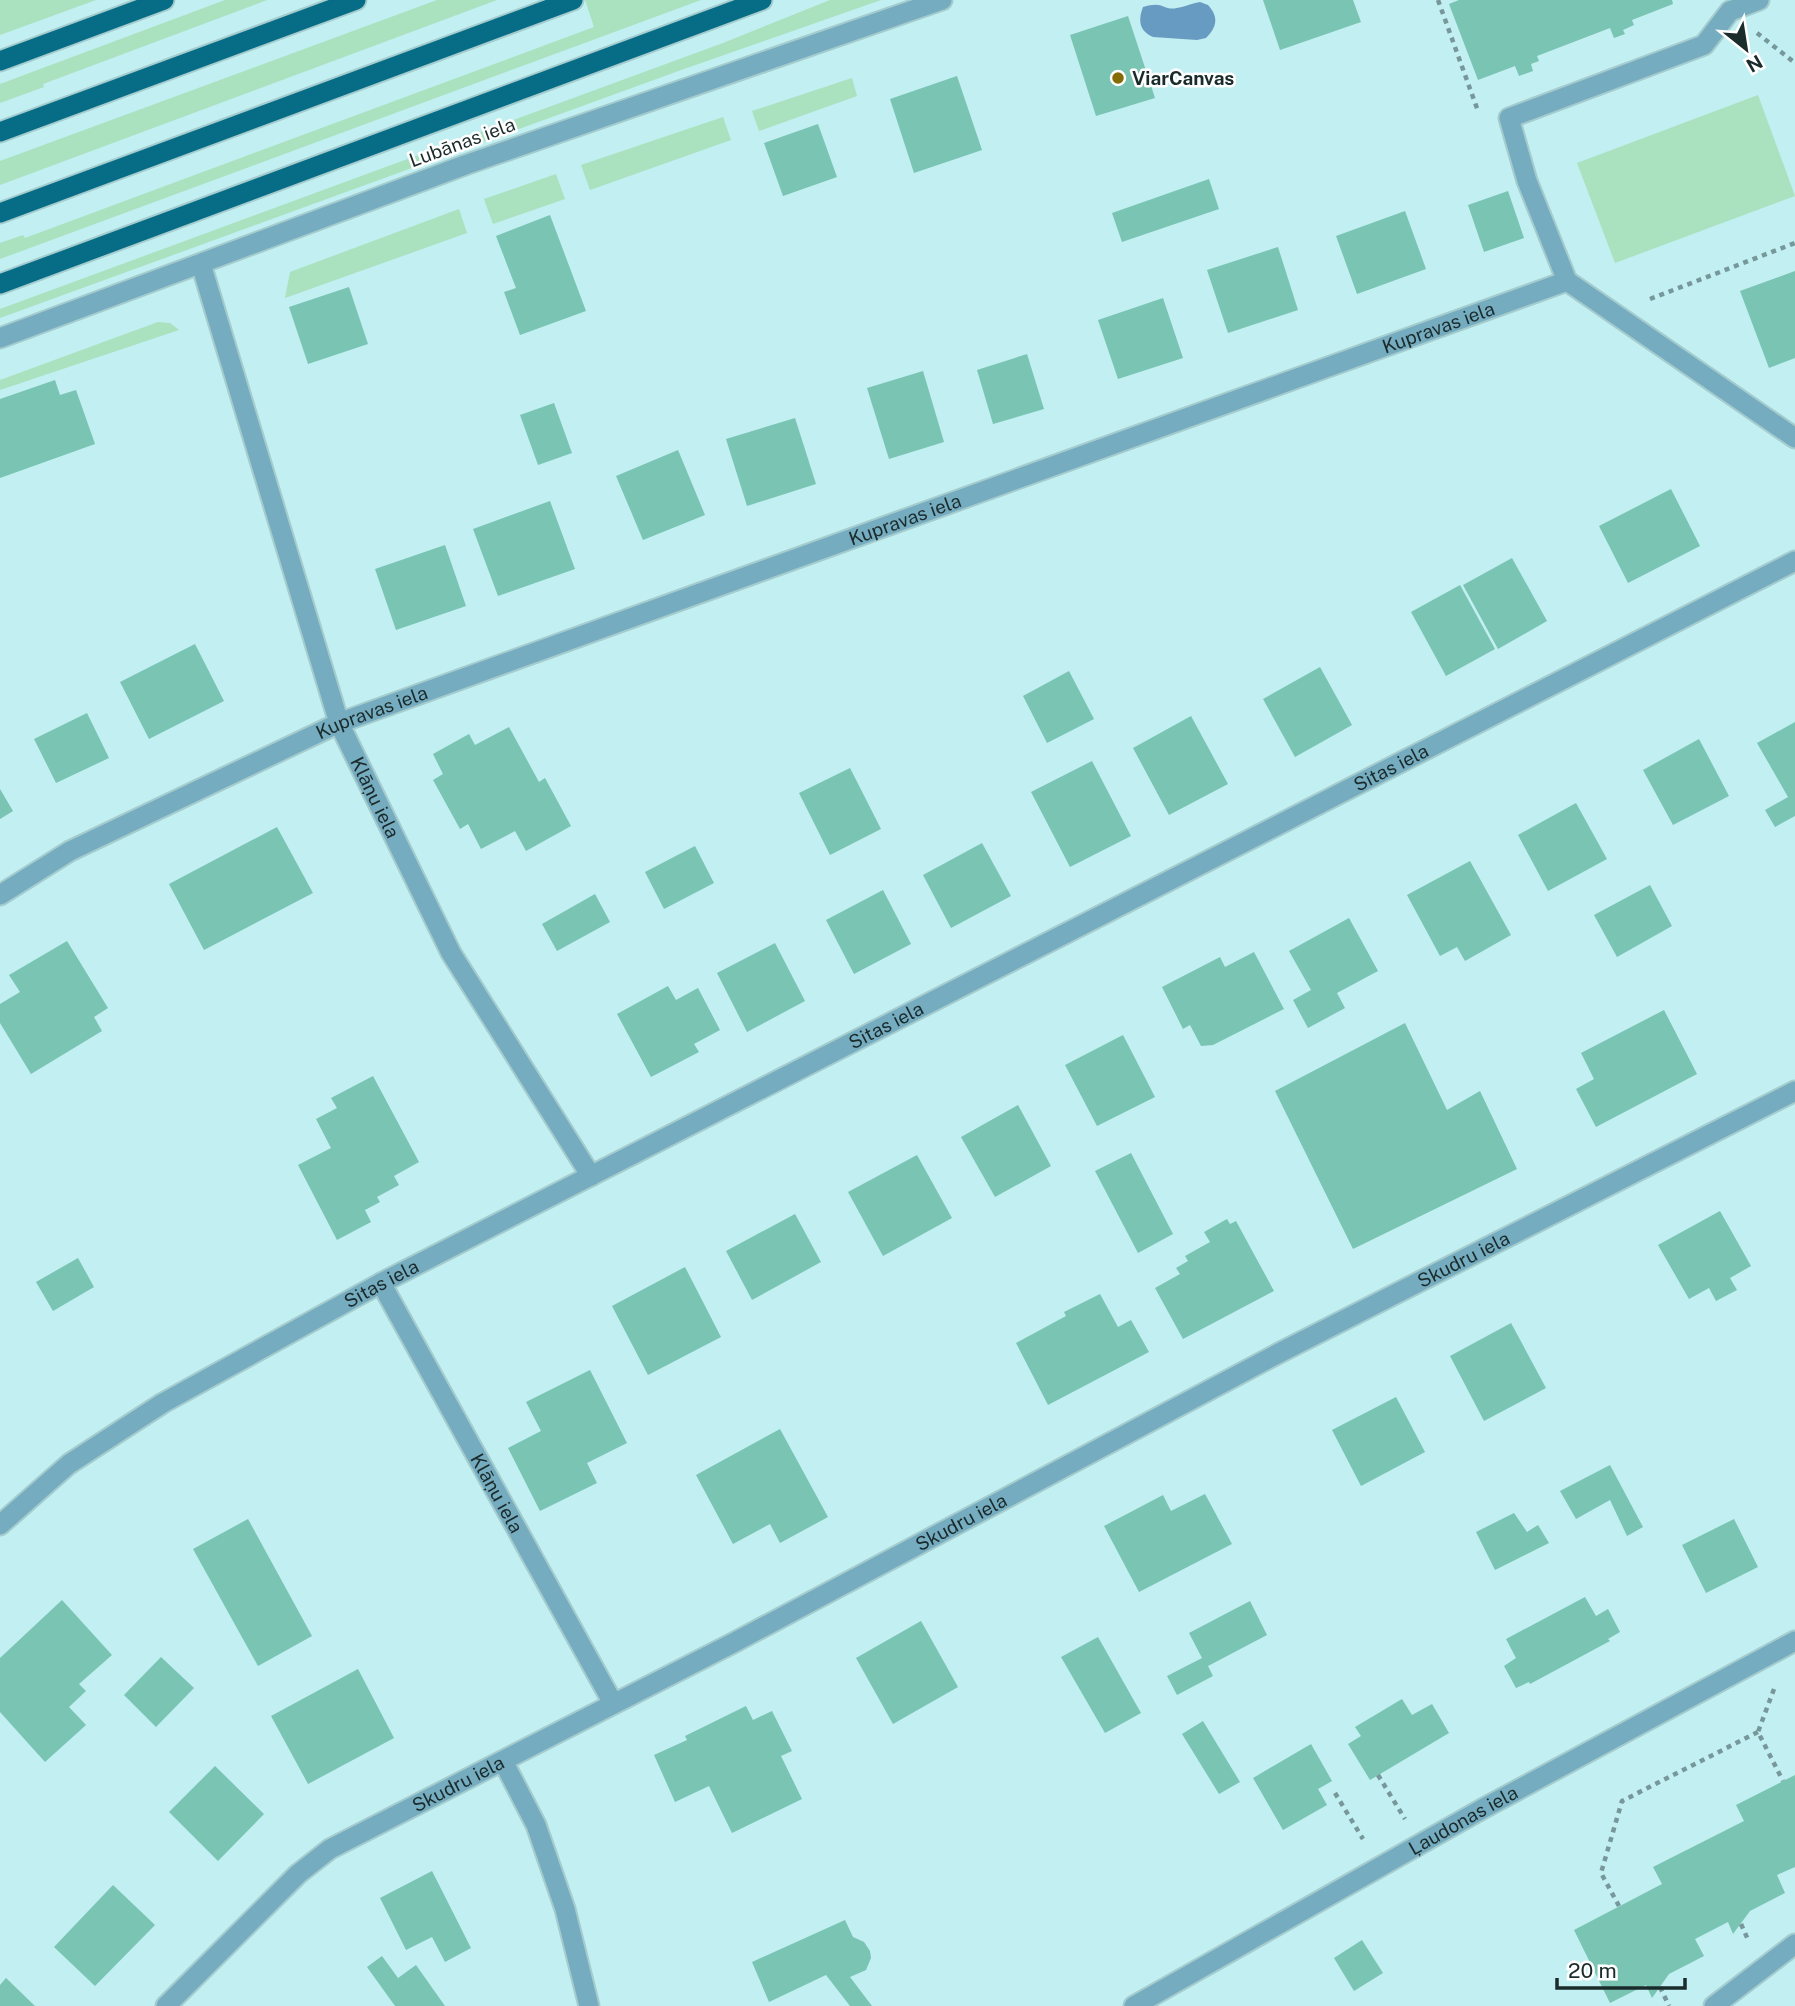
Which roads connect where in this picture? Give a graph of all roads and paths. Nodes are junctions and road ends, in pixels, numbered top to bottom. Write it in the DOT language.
graph roads {
  1 [pos="164,0"];
  2 [pos="356,0"];
  3 [pos="573,0"];
  4 [pos="762,0"];
  5 [pos="942,0"];
  6 [pos="1438,0"];
  7 [pos="1759,0"];
  8 [pos="0,61"];
  9 [pos="1509,118"];
  10 [pos="0,132"];
  11 [pos="0,213"];
  12 [pos="1795,243"];
  13 [pos="201,264"];
  14 [pos="1567,281"];
  15 [pos="0,284"];
  16 [pos="1613,313"];
  17 [pos="0,338"];
  18 [pos="1795,438"];
  19 [pos="1795,561"];
  20 [pos="339,723"];
  21 [pos="0,895"];
  22 [pos="1795,1091"];
  23 [pos="591,1176"];
  24 [pos="381,1283"];
  25 [pos="0,1525"];
  26 [pos="1793,1642"];
  27 [pos="613,1703"];
  28 [pos="1758,1732"];
  29 [pos="503,1761"];
  30 [pos="1378,1775"];
  31 [pos="1783,1781"];
  32 [pos="1335,1793"];
  33 [pos="1420,1844"];
  34 [pos="1379,1868"];
  35 [pos="1619,1906"];
  36 [pos="1795,1944"];
  37 [pos="1660,1987"];
  38 [pos="166,2006"];
  39 [pos="589,2006"];
  40 [pos="1134,2006"];
  41 [pos="1669,2006"];
  42 [pos="1714,2006"];
  1 -- 8 [label="highway"];
  2 -- 10 [label="highway"];
  3 -- 11 [label="highway"];
  4 -- 15 [label="highway"];
  5 -- 13 [label="street, Lubānas iela"];
  6 -- 9 [label="path"];
  7 -- 9 [label="street"];
  9 -- 14 [label="street"];
  12 -- 16 [label="path"];
  13 -- 17 [label="street, Lubānas iela"];
  13 -- 20 [label="street, Klāņu iela"];
  14 -- 16 [label="street"];
  14 -- 20 [label="street, Kupravas iela"];
  16 -- 18 [label="street"];
  19 -- 23 [label="street, Sitas iela"];
  20 -- 21 [label="street, Kupravas iela"];
  20 -- 23 [label="street, Klāņu iela"];
  22 -- 27 [label="street, Skudru iela"];
  23 -- 24 [label="street, Sitas iela"];
  24 -- 25 [label="street, Sitas iela"];
  24 -- 27 [label="street, Klāņu iela"];
  26 -- 28 [label="path"];
  26 -- 33 [label="street, Ļaudonas iela"];
  27 -- 29 [label="street, Skudru iela"];
  28 -- 31 [label="path"];
  28 -- 35 [label="path"];
  29 -- 38 [label="street, Skudru iela"];
  29 -- 39 [label="street"];
  30 -- 33 [label="path"];
  32 -- 34 [label="path"];
  33 -- 34 [label="street, Ļaudonas iela"];
  34 -- 40 [label="street, Ļaudonas iela"];
  36 -- 42 [label="street"];
  37 -- 41 [label="path"];
}
